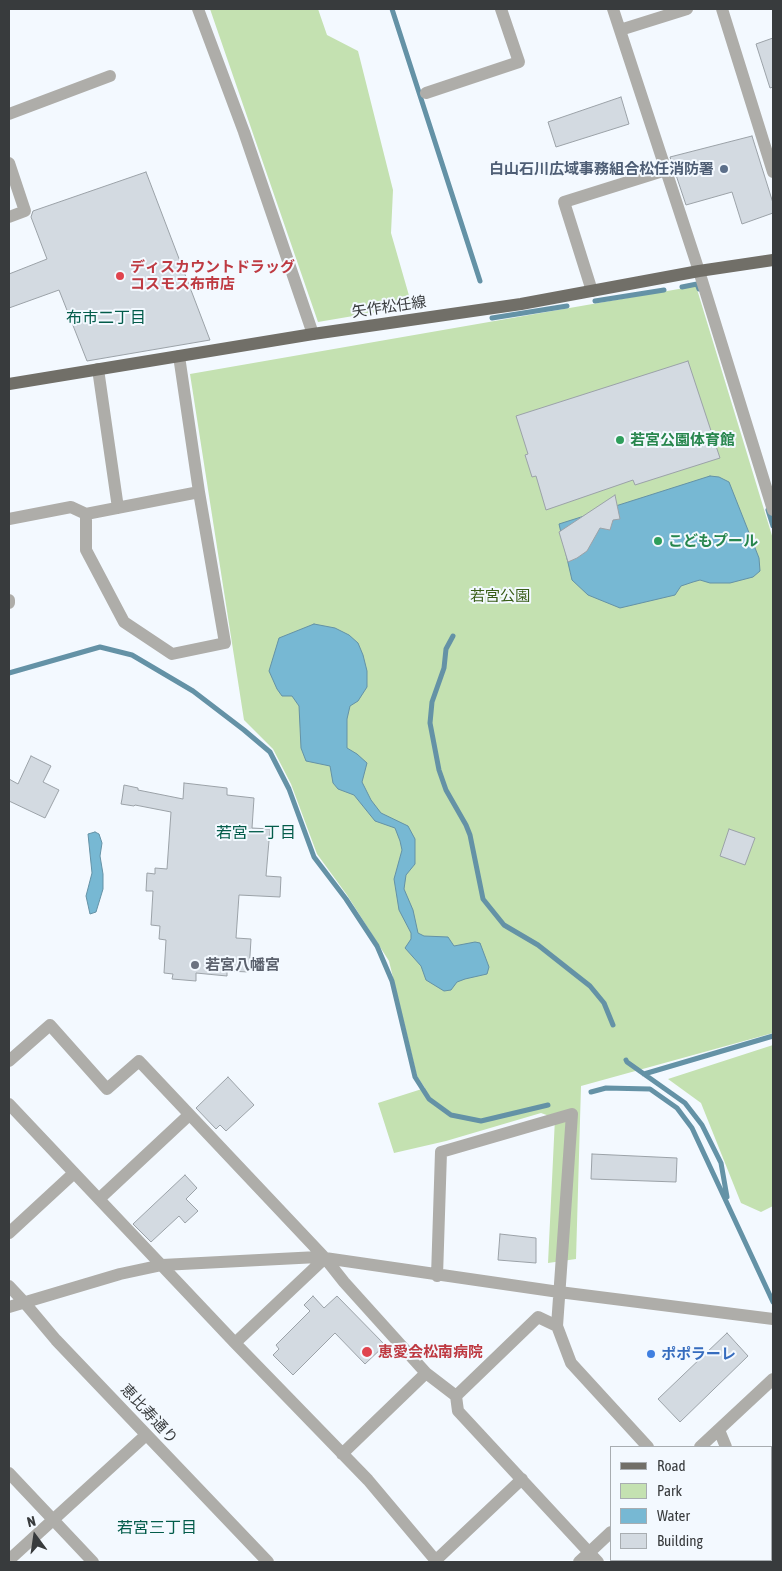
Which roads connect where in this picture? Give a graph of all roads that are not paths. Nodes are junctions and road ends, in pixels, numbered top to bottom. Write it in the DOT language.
graph roads {
  1 [pos="198,9"];
  2 [pos="501,9"];
  3 [pos="613,9"];
  4 [pos="686,9"];
  5 [pos="722,9"];
  6 [pos="620,30"];
  7 [pos="110,76"];
  8 [pos="426,93"];
  9 [pos="9,114"];
  10 [pos="9,163"];
  11 [pos="666,170"];
  12 [pos="773,172"];
  13 [pos="9,217"];
  14 [pos="773,260"];
  15 [pos="699,271"];
  16 [pos="592,291"];
  17 [pos="312,334"];
  18 [pos="179,356"];
  19 [pos="98,369"];
  20 [pos="9,384"];
  21 [pos="199,492"];
  22 [pos="771,492"];
  23 [pos="118,508"];
  24 [pos="773,510"];
  25 [pos="86,514"];
  26 [pos="9,520"];
  27 [pos="9,1061"];
  28 [pos="9,1104"];
  29 [pos="189,1114"];
  30 [pos="74,1173"];
  31 [pos="99,1199"];
  32 [pos="9,1233"];
  33 [pos="325,1258"];
  34 [pos="162,1265"];
  35 [pos="437,1276"];
  36 [pos="9,1286"];
  37 [pos="559,1292"];
  38 [pos="24,1302"];
  39 [pos="9,1307"];
  40 [pos="772,1318"];
  41 [pos="557,1326"];
  42 [pos="235,1343"];
  43 [pos="426,1373"];
  44 [pos="773,1379"];
  45 [pos="456,1396"];
  46 [pos="719,1430"];
  47 [pos="146,1434"];
  48 [pos="647,1446"];
  49 [pos="701,1446"];
  50 [pos="726,1446"];
  51 [pos="342,1454"];
  52 [pos="9,1473"];
  53 [pos="522,1480"];
  54 [pos="53,1519"];
  55 [pos="610,1533"];
  56 [pos="594,1557"];
  57 [pos="9,1560"];
  58 [pos="93,1562"];
  59 [pos="268,1562"];
  60 [pos="436,1562"];
  61 [pos="579,1562"];
  1 -- 17 [label="street"];
  2 -- 8 [label="street"];
  3 -- 6 [label="street"];
  4 -- 6 [label="street"];
  5 -- 12 [label="street"];
  6 -- 11 [label="street"];
  7 -- 9 [label="street"];
  10 -- 13 [label="street"];
  11 -- 15 [label="street"];
  11 -- 16 [label="street"];
  14 -- 15 [label="main road, 矢作松任線"];
  15 -- 16 [label="main road, 矢作松任線"];
  15 -- 22 [label="street"];
  16 -- 17 [label="main road, 矢作松任線"];
  17 -- 18 [label="main road, 矢作松任線"];
  18 -- 19 [label="main road, 矢作松任線"];
  18 -- 21 [label="street"];
  19 -- 20 [label="main road, 矢作松任線"];
  19 -- 23 [label="street"];
  21 -- 23 [label="street"];
  21 -- 25 [label="street"];
  22 -- 24 [label="street"];
  23 -- 25 [label="street"];
  25 -- 26 [label="street"];
  27 -- 29 [label="street"];
  28 -- 30 [label="street"];
  29 -- 31 [label="street"];
  29 -- 33 [label="street"];
  30 -- 31 [label="street"];
  30 -- 32 [label="street"];
  31 -- 34 [label="street"];
  33 -- 34 [label="street"];
  33 -- 35 [label="street"];
  33 -- 42 [label="street"];
  33 -- 43 [label="street"];
  34 -- 38 [label="street"];
  34 -- 42 [label="street"];
  35 -- 37 [label="street"];
  35 -- 37 [label="street"];
  36 -- 38 [label="street, 恵比寿通り"];
  37 -- 40 [label="street"];
  37 -- 41 [label="street"];
  38 -- 39 [label="street"];
  38 -- 47 [label="street, 恵比寿通り"];
  41 -- 45 [label="street"];
  41 -- 48 [label="street"];
  42 -- 51 [label="street"];
  43 -- 45 [label="street"];
  43 -- 51 [label="street"];
  44 -- 46 [label="street"];
  45 -- 53 [label="street"];
  46 -- 49 [label="street"];
  46 -- 50 [label="street"];
  47 -- 54 [label="street"];
  47 -- 59 [label="street, 恵比寿通り"];
  51 -- 60 [label="street"];
  52 -- 54 [label="street"];
  53 -- 56 [label="street"];
  53 -- 60 [label="street"];
  54 -- 57 [label="street"];
  54 -- 58 [label="street"];
  55 -- 56 [label="street"];
  56 -- 61 [label="street"];
}
